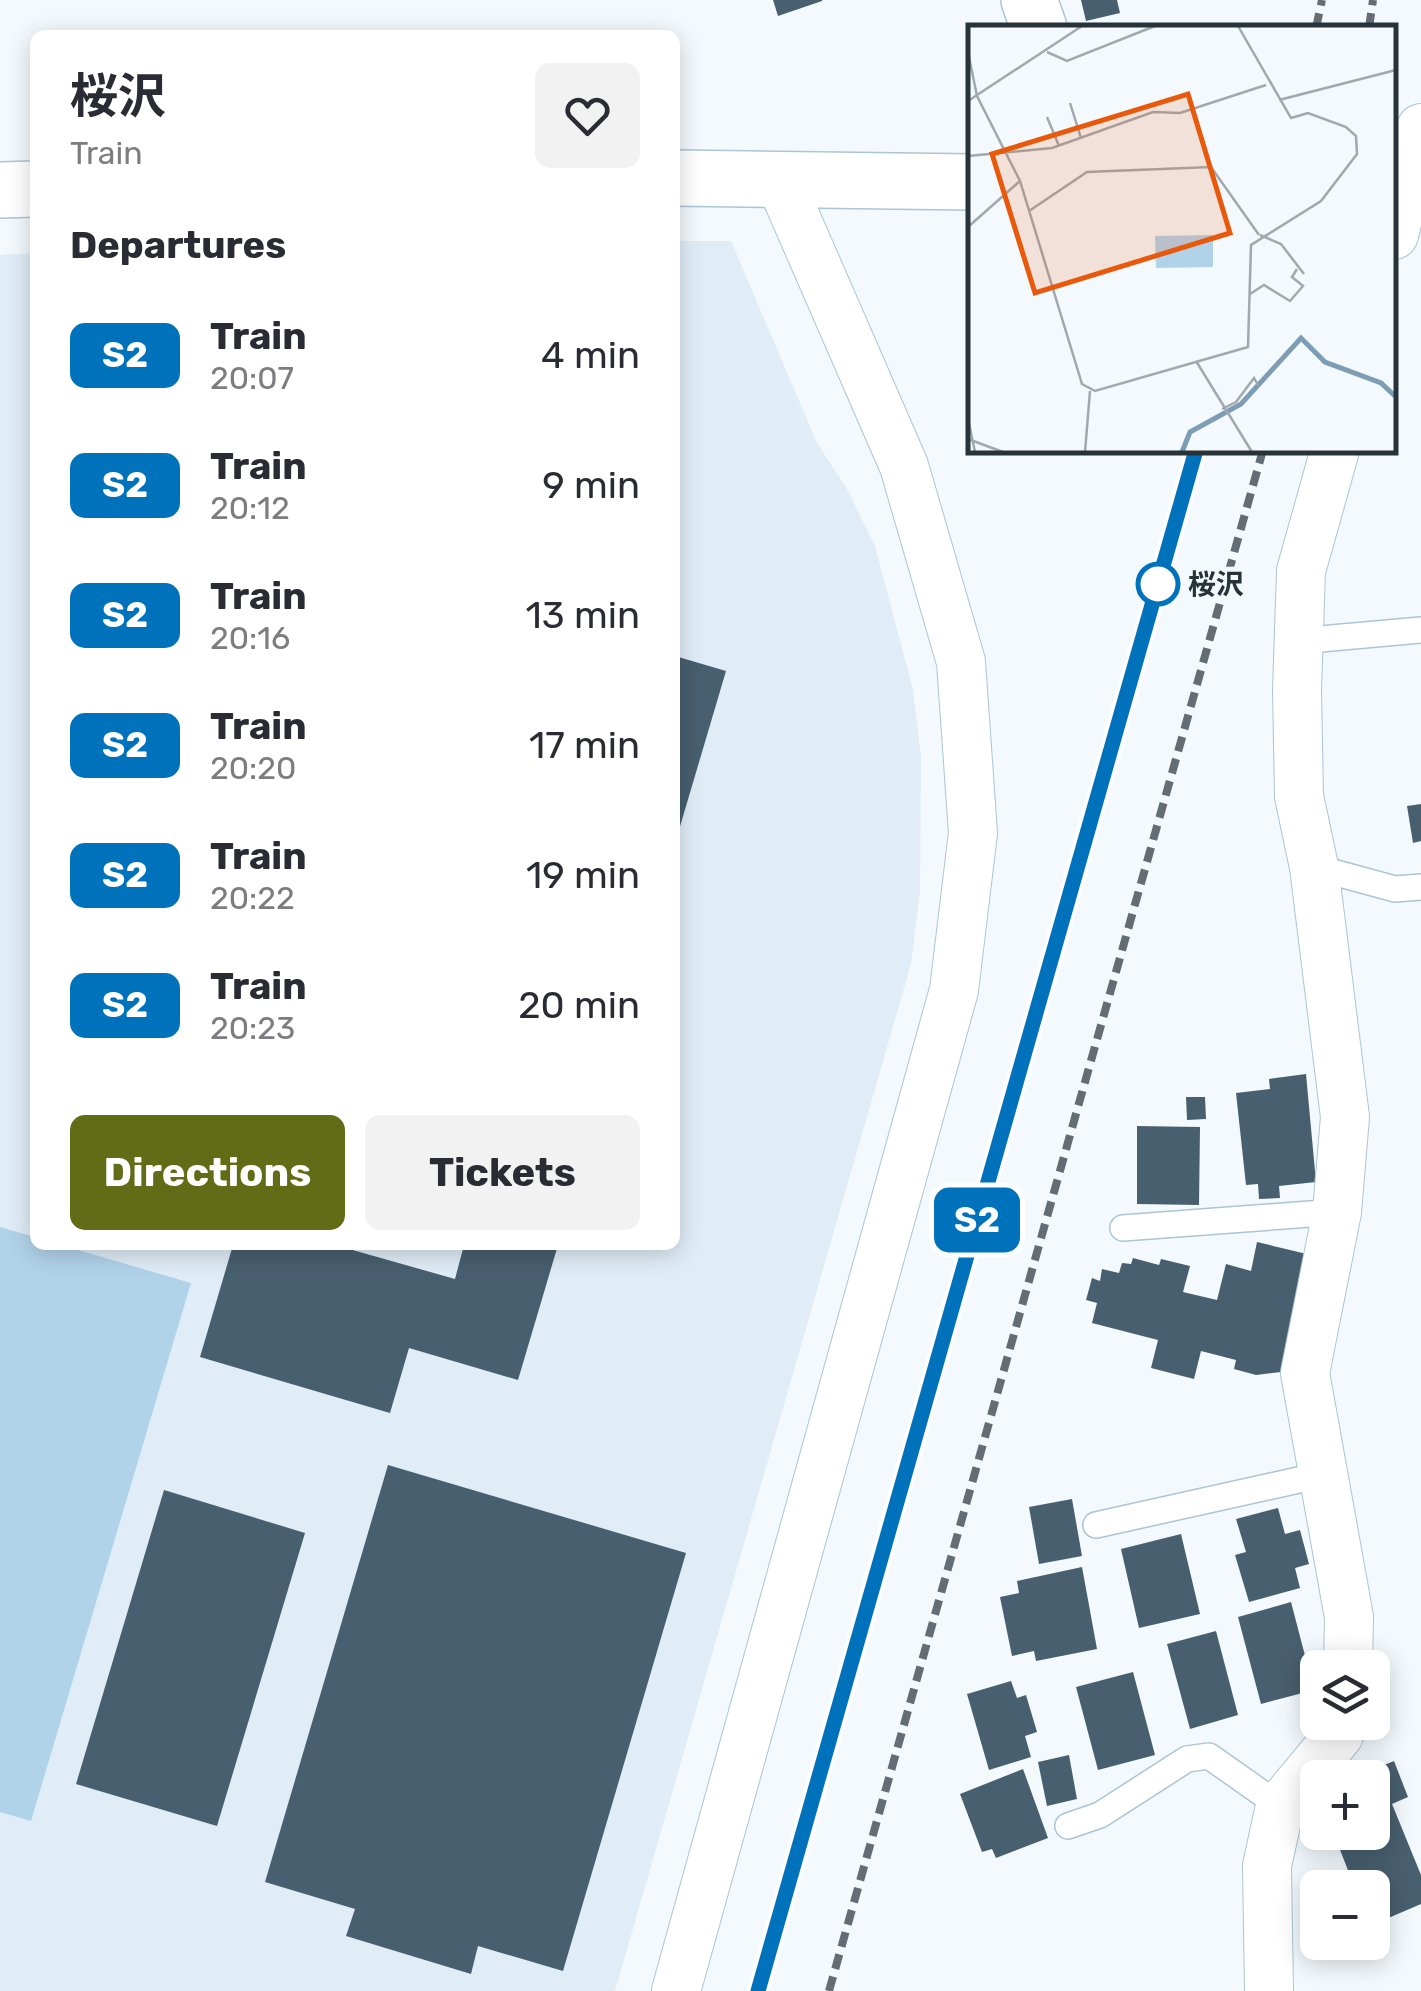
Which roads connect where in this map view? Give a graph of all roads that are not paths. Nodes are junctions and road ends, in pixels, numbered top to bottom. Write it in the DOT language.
graph roads {
  1 [pos="1028,0"];
  2 [pos="1038,25"];
  3 [pos="1413,144"];
  4 [pos="680,178"];
  5 [pos="779,179"];
  6 [pos="968,182"];
  7 [pos="30,189"];
  8 [pos="0,190"];
  9 [pos="1396,225"];
  10 [pos="1333,452"];
  11 [pos="1421,630"];
  12 [pos="1298,641"];
  13 [pos="1314,867"];
  14 [pos="1421,888"];
  15 [pos="1337,1212"];
  16 [pos="1123,1228"];
  17 [pos="1321,1476"];
  18 [pos="1096,1526"];
  19 [pos="1348,1650"];
  20 [pos="1336,1740"];
  21 [pos="1280,1806"];
  22 [pos="1068,1826"];
  23 [pos="676,1991"];
  24 [pos="1269,1991"];
  1 -- 2 [label="street"];
  3 -- 9 [label="street"];
  4 -- 5 [label="street"];
  5 -- 6 [label="street"];
  5 -- 23 [label="street"];
  7 -- 8 [label="street"];
  10 -- 12 [label="street"];
  11 -- 12 [label="lane"];
  12 -- 13 [label="street"];
  13 -- 14 [label="lane"];
  13 -- 15 [label="street"];
  15 -- 16 [label="lane"];
  15 -- 17 [label="street"];
  17 -- 18 [label="lane"];
  17 -- 19 [label="street"];
  20 -- 21 [label="street"];
  21 -- 22 [label="lane"];
  21 -- 24 [label="street"];
}
